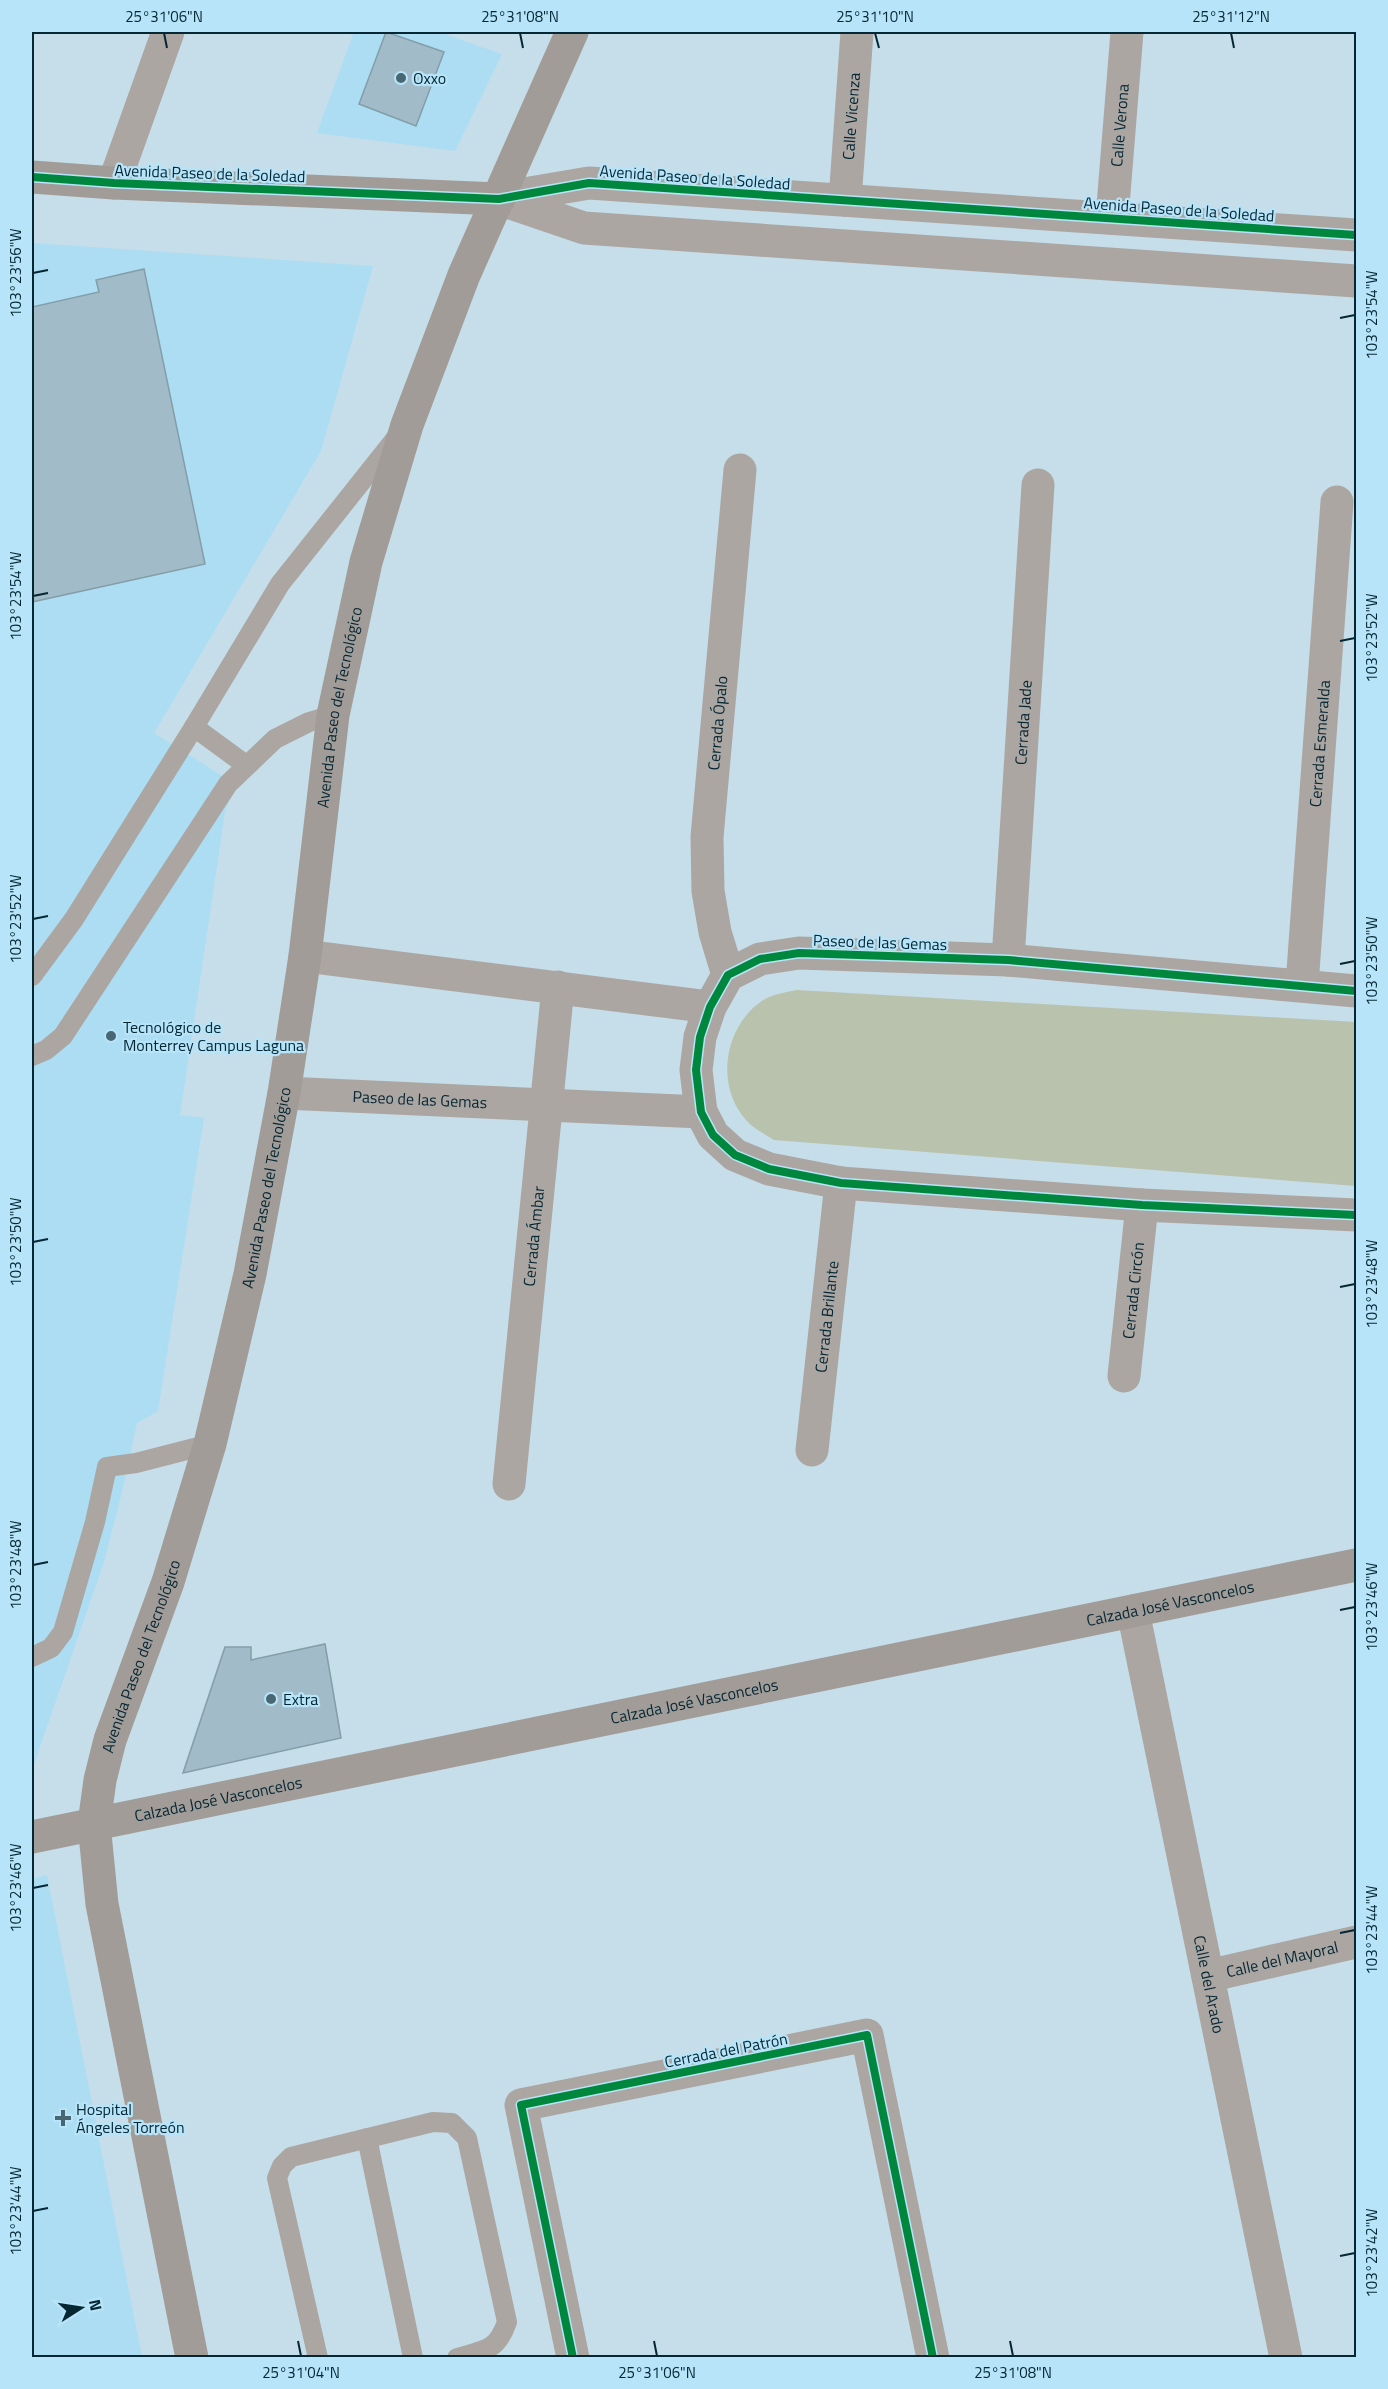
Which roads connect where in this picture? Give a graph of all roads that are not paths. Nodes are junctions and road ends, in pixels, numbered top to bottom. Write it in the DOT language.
graph roads {
  1 [pos="168,32"];
  2 [pos="572,32"];
  3 [pos="857,32"];
  4 [pos="1127,32"];
  5 [pos="32,177"];
  6 [pos="114,183"];
  7 [pos="499,199"];
  8 [pos="845,200"];
  9 [pos="1113,218"];
  10 [pos="1356,235"];
  11 [pos="1356,281"];
  12 [pos="407,425"];
  13 [pos="741,470"];
  14 [pos="1038,485"];
  15 [pos="1337,502"];
  16 [pos="333,715"];
  17 [pos="194,727"];
  18 [pos="246,765"];
  19 [pos="305,956"];
  20 [pos="1008,960"];
  21 [pos="728,975"];
  22 [pos="32,976"];
  23 [pos="1302,986"];
  24 [pos="558,987"];
  25 [pos="1356,991"];
  26 [pos="710,1007"];
  27 [pos="32,1056"];
  28 [pos="284,1093"];
  29 [pos="546,1105"];
  30 [pos="701,1112"];
  31 [pos="841,1183"];
  32 [pos="1142,1205"];
  33 [pos="1356,1215"];
  34 [pos="1124,1376"];
  35 [pos="210,1444"];
  36 [pos="812,1450"];
  37 [pos="509,1484"];
  38 [pos="1356,1565"];
  39 [pos="1133,1611"];
  40 [pos="32,1657"];
  41 [pos="94,1824"];
  42 [pos="32,1837"];
  43 [pos="1356,1942"];
  44 [pos="1208,1976"];
  45 [pos="367,2138"];
  46 [pos="192,2358"];
  47 [pos="318,2358"];
  48 [pos="413,2358"];
  49 [pos="457,2358"];
  50 [pos="573,2358"];
  51 [pos="933,2358"];
  52 [pos="1286,2358"];
  1 -- 6 [label="street"];
  2 -- 7 [label="main road, Avenida Paseo del Tecnológico"];
  3 -- 8 [label="street, Calle Vicenza"];
  4 -- 9 [label="street, Calle Verona"];
  5 -- 6 [label="main road, Avenida Paseo de la Soledad"];
  6 -- 7 [label="main road, Avenida Paseo de la Soledad"];
  7 -- 8 [label="street, Avenida Paseo de la Soledad"];
  7 -- 11 [label="street, Avenida Paseo de la Soledad"];
  7 -- 12 [label="main road, Avenida Paseo del Tecnológico"];
  8 -- 9 [label="street, Avenida Paseo de la Soledad"];
  9 -- 10 [label="street, Avenida Paseo de la Soledad"];
  12 -- 16 [label="main road, Avenida Paseo del Tecnológico"];
  12 -- 17 [label="lane"];
  13 -- 21 [label="street, Cerrada Ópalo"];
  14 -- 20 [label="street, Cerrada Jade"];
  15 -- 23 [label="street, Cerrada Esmeralda"];
  16 -- 18 [label="lane"];
  16 -- 19 [label="main road, Avenida Paseo del Tecnológico"];
  17 -- 18 [label="lane"];
  17 -- 22 [label="lane"];
  18 -- 27 [label="lane"];
  19 -- 24 [label="street"];
  19 -- 28 [label="main road, Avenida Paseo del Tecnológico"];
  20 -- 21 [label="street, Paseo de las Gemas"];
  20 -- 23 [label="street, Paseo de las Gemas"];
  21 -- 26 [label="street"];
  23 -- 25 [label="street, Paseo de las Gemas"];
  24 -- 26 [label="street"];
  24 -- 29 [label="street, Cerrada Ámbar"];
  26 -- 30 [label="street"];
  28 -- 29 [label="street, Paseo de las Gemas"];
  28 -- 35 [label="main road, Avenida Paseo del Tecnológico"];
  29 -- 30 [label="street, Paseo de las Gemas"];
  29 -- 37 [label="street, Cerrada Ámbar"];
  30 -- 31 [label="street"];
  31 -- 32 [label="street"];
  31 -- 36 [label="street, Cerrada Brillante"];
  32 -- 33 [label="street"];
  32 -- 34 [label="street, Cerrada Circón"];
  35 -- 40 [label="lane"];
  35 -- 41 [label="main road, Avenida Paseo del Tecnológico"];
  38 -- 39 [label="main road, Calzada José Vasconcelos"];
  39 -- 41 [label="main road, Calzada José Vasconcelos"];
  39 -- 44 [label="street, Calle del Arado"];
  41 -- 42 [label="main road, Calzada José Vasconcelos"];
  41 -- 46 [label="main road, Avenida Paseo del Tecnológico"];
  43 -- 44 [label="street, Calle del Mayoral"];
  44 -- 52 [label="street, Calle del Arado"];
  45 -- 47 [label="lane"];
  45 -- 48 [label="lane"];
  45 -- 49 [label="lane"];
  50 -- 51 [label="street, Cerrada del Patrón"];
}
